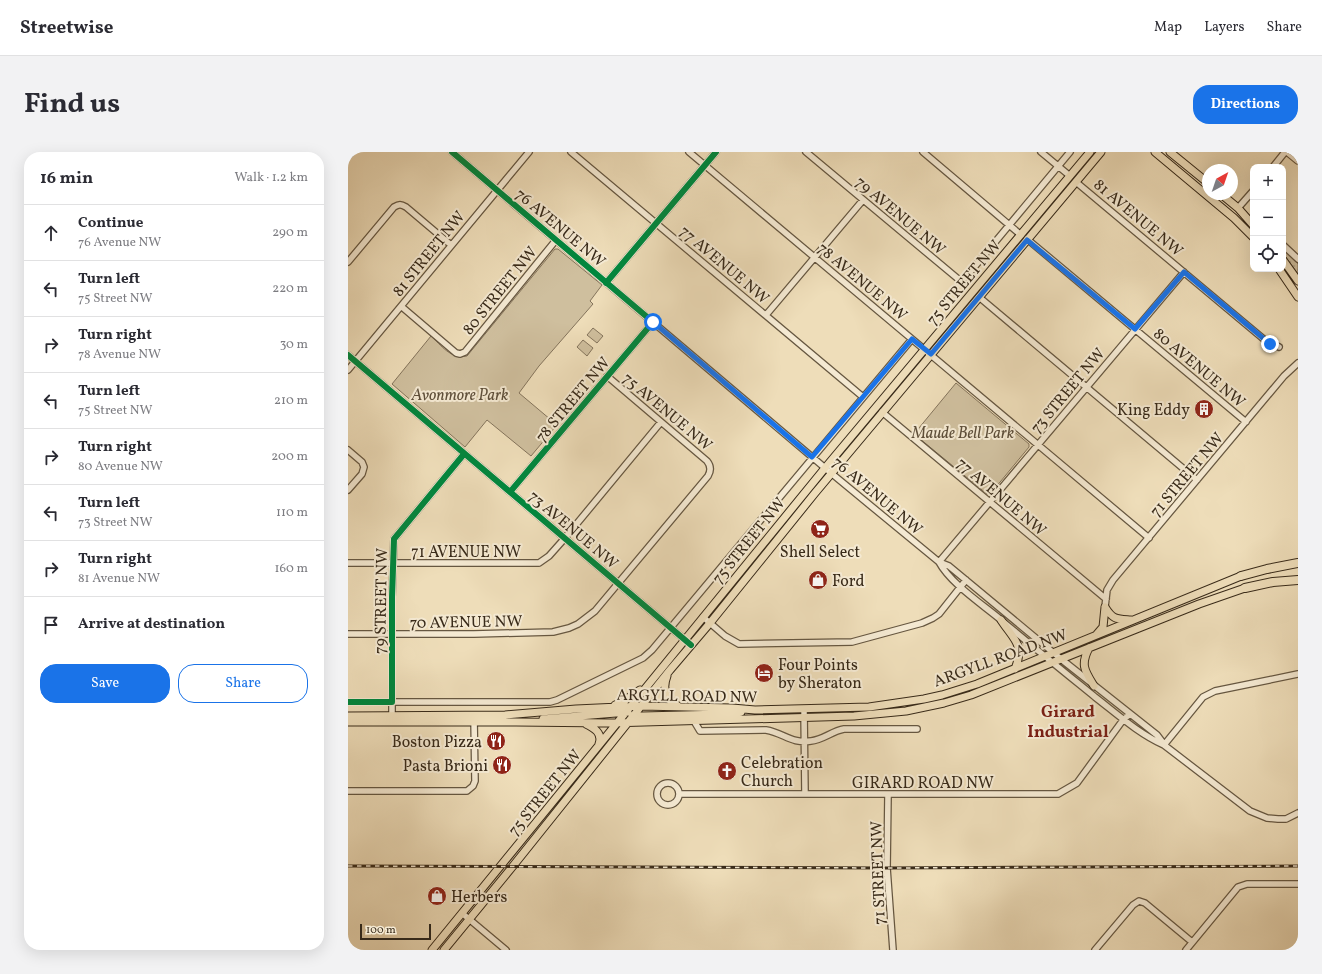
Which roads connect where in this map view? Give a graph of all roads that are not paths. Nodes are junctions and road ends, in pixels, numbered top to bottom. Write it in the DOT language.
graph roads {
  1 [pos="351,152"];
  2 [pos="452,152"];
  3 [pos="529,152"];
  4 [pos="571,152"];
  5 [pos="689,152"];
  6 [pos="716,152"];
  7 [pos="806,152"];
  8 [pos="923,152"];
  9 [pos="1041,152"];
  10 [pos="1070,152"];
  11 [pos="1090,152"];
  12 [pos="1101,152"];
  13 [pos="1155,152"];
  14 [pos="1170,152"];
  15 [pos="1286,152"];
  16 [pos="348,155"];
  17 [pos="1298,162"];
  18 [pos="1276,164"];
  19 [pos="705,166"];
  20 [pos="1058,166"];
  21 [pos="1070,176"];
  22 [pos="1202,178"];
  23 [pos="1076,182"];
  24 [pos="497,190"];
  25 [pos="1250,194"];
  26 [pos="863,200"];
  27 [pos="1228,200"];
  28 [pos="1238,208"];
  29 [pos="1250,218"];
  30 [pos="1250,222"];
  31 [pos="656,223"];
  32 [pos="1009,224"];
  33 [pos="1252,236"];
  34 [pos="1024,237"];
  35 [pos="556,240"];
  36 [pos="451,245"];
  37 [pos="1286,248"];
  38 [pos="815,258"];
  39 [pos="1298,259"];
  40 [pos="348,262"];
  41 [pos="1286,264"];
  42 [pos="1184,272"];
  43 [pos="1281,272"];
  44 [pos="961,279"];
  45 [pos="1298,281"];
  46 [pos="606,282"];
  47 [pos="979,297"];
  48 [pos="1298,297"];
  49 [pos="402,307"];
  50 [pos="766,316"];
  51 [pos="653,322"];
  52 [pos="1135,329"];
  53 [pos="912,339"];
  54 [pos="1279,347"];
  55 [pos="925,349"];
  56 [pos="931,354"];
  57 [pos="348,355"];
  58 [pos="356,361"];
  59 [pos="1298,363"];
  60 [pos="348,370"];
  61 [pos="607,376"];
  62 [pos="1087,387"];
  63 [pos="863,397"];
  64 [pos="882,412"];
  65 [pos="661,422"];
  66 [pos="1246,422"];
  67 [pos="1038,445"];
  68 [pos="348,450"];
  69 [pos="464,454"];
  70 [pos="812,457"];
  71 [pos="710,467"];
  72 [pos="828,470"];
  73 [pos="1197,480"];
  74 [pos="348,490"];
  75 [pos="510,492"];
  76 [pos="990,502"];
  77 [pos="565,538"];
  78 [pos="1149,538"];
  79 [pos="939,562"];
  80 [pos="348,563"];
  81 [pos="393,563"];
  82 [pos="1298,563"];
  83 [pos="1241,576"];
  84 [pos="966,580"];
  85 [pos="1298,580"];
  86 [pos="619,584"];
  87 [pos="961,586"];
  88 [pos="1245,588"];
  89 [pos="1106,603"];
  90 [pos="703,617"];
  91 [pos="1001,620"];
  92 [pos="1134,620"];
  93 [pos="710,623"];
  94 [pos="671,628"];
  95 [pos="348,634"];
  96 [pos="392,634"];
  97 [pos="1095,636"];
  98 [pos="684,640"];
  99 [pos="691,645"];
  100 [pos="1089,648"];
  101 [pos="1054,653"];
  102 [pos="1044,657"];
  103 [pos="1061,659"];
  104 [pos="1052,663"];
  105 [pos="1014,669"];
  106 [pos="670,670"];
  107 [pos="1298,674"];
  108 [pos="647,686"];
  109 [pos="1094,686"];
  110 [pos="348,702"];
  111 [pos="392,702"];
  112 [pos="641,706"];
  113 [pos="680,707"];
  114 [pos="606,708"];
  115 [pos="628,710"];
  116 [pos="755,710"];
  117 [pos="804,710"];
  118 [pos="1130,714"];
  119 [pos="348,716"];
  120 [pos="804,718"];
  121 [pos="392,719"];
  122 [pos="474,719"];
  123 [pos="631,720"];
  124 [pos="1124,720"];
  125 [pos="694,721"];
  126 [pos="348,722"];
  127 [pos="516,722"];
  128 [pos="617,723"];
  129 [pos="586,724"];
  130 [pos="917,729"];
  131 [pos="804,742"];
  132 [pos="1164,745"];
  133 [pos="597,748"];
  134 [pos="348,791"];
  135 [pos="680,794"];
  136 [pos="805,794"];
  137 [pos="888,795"];
  138 [pos="1298,813"];
  139 [pos="1298,884"];
  140 [pos="463,914"];
  141 [pos="470,920"];
  142 [pos="1192,942"];
  143 [pos="432,950"];
  144 [pos="444,950"];
  145 [pos="506,950"];
  146 [pos="892,950"];
  147 [pos="1095,950"];
  148 [pos="1186,950"];
  1 -- 16 [label="main road"];
  2 -- 24 [label="street, 76 AVENUE NW"];
  3 -- 24 [label="street, 81 STREET NW"];
  4 -- 31 [label="street, 77 AVENUE NW"];
  5 -- 19 [label="street, 78 AVENUE NW"];
  6 -- 19 [label="street"];
  7 -- 26 [label="street, 79 AVENUE NW"];
  8 -- 32 [label="street, 80 AVENUE NW"];
  9 -- 20 [label="street"];
  10 -- 20 [label="street, 75 STREET NW"];
  11 -- 21 [label="main road, 75 STREET NW"];
  12 -- 23 [label="main road, 75 STREET NW"];
  13 -- 33 [label="main road"];
  14 -- 22 [label="main road"];
  15 -- 17 [label="street"];
  15 -- 18 [label="street"];
  19 -- 31 [label="street"];
  19 -- 38 [label="street, 78 AVENUE NW"];
  20 -- 21 [label="street"];
  20 -- 32 [label="street, 75 STREET NW"];
  21 -- 34 [label="main road, 75 STREET NW"];
  23 -- 34 [label="main road, 75 STREET NW"];
  23 -- 42 [label="street, 81 AVENUE NW"];
  24 -- 35 [label="street, 76 AVENUE NW"];
  24 -- 36 [label="street, 81 STREET NW"];
  25 -- 28 [label="street"];
  26 -- 38 [label="street"];
  26 -- 44 [label="street, 79 AVENUE NW"];
  27 -- 28 [label="main road"];
  28 -- 29 [label="street"];
  28 -- 30 [label="main road"];
  31 -- 46 [label="street"];
  31 -- 50 [label="street, 77 AVENUE NW"];
  32 -- 34 [label="street, 80 AVENUE NW"];
  32 -- 44 [label="street, 75 STREET NW"];
  34 -- 47 [label="main road, 75 STREET NW"];
  34 -- 52 [label="street, 80 AVENUE NW"];
  34 -- 55 [label="main road, 75 STREET NW"];
  35 -- 46 [label="street, 76 AVENUE NW"];
  35 -- 49 [label="street, 80 STREET NW"];
  36 -- 40 [label="street"];
  36 -- 49 [label="street, 81 STREET NW"];
  37 -- 39 [label="street"];
  38 -- 50 [label="street"];
  38 -- 53 [label="street, 78 AVENUE NW"];
  41 -- 45 [label="main road"];
  42 -- 52 [label="street, 73 STREET NW"];
  42 -- 54 [label="street, 81 AVENUE NW"];
  43 -- 48 [label="main road"];
  46 -- 51 [label="street, 76 AVENUE NW"];
  47 -- 56 [label="main road, 75 STREET NW"];
  47 -- 62 [label="street"];
  49 -- 58 [label="street, 81 STREET NW"];
  50 -- 63 [label="street, 77 AVENUE NW"];
  51 -- 61 [label="street, 78 STREET NW"];
  51 -- 70 [label="street, 76 AVENUE NW"];
  52 -- 62 [label="street, 73 STREET NW"];
  52 -- 66 [label="street, 80 AVENUE NW"];
  53 -- 55 [label="street, 78 AVENUE NW"];
  53 -- 63 [label="street, 75 STREET NW"];
  55 -- 56 [label="street, 78 AVENUE NW"];
  55 -- 72 [label="main road, 75 STREET NW"];
  56 -- 64 [label="main road, 75 STREET NW"];
  56 -- 67 [label="street, 78 AVENUE NW"];
  57 -- 58 [label="street, 73 AVENUE NW"];
  58 -- 60 [label="street, 81 STREET NW"];
  58 -- 69 [label="street, 73 AVENUE NW"];
  59 -- 66 [label="street, 71 STREET NW"];
  61 -- 65 [label="street, 75 AVENUE NW"];
  61 -- 75 [label="street, 78 STREET NW"];
  62 -- 67 [label="street, 73 STREET NW"];
  62 -- 73 [label="street"];
  63 -- 70 [label="street, 75 STREET NW"];
  64 -- 72 [label="main road, 75 STREET NW"];
  64 -- 76 [label="street, 77 AVENUE NW"];
  65 -- 71 [label="street, 75 AVENUE NW"];
  65 -- 77 [label="street"];
  66 -- 73 [label="street, 71 STREET NW"];
  67 -- 76 [label="street, 73 STREET NW"];
  67 -- 78 [label="street, 78 AVENUE NW"];
  68 -- 74 [label="street"];
  69 -- 75 [label="street, 73 AVENUE NW"];
  69 -- 81 [label="street, 79 STREET NW"];
  70 -- 72 [label="street, 76 AVENUE NW"];
  70 -- 94 [label="street, 75 STREET NW"];
  71 -- 86 [label="street, 70 AVENUE NW"];
  72 -- 79 [label="street, 76 AVENUE NW"];
  72 -- 90 [label="main road, 75 STREET NW"];
  72 -- 93 [label="main road, 75 STREET NW"];
  73 -- 78 [label="street, 71 STREET NW"];
  75 -- 77 [label="street, 73 AVENUE NW"];
  76 -- 79 [label="street, 73 STREET NW"];
  76 -- 89 [label="street, 77 AVENUE NW"];
  77 -- 81 [label="street, 71 AVENUE NW"];
  77 -- 86 [label="street, 73 AVENUE NW"];
  78 -- 89 [label="street, 71 STREET NW"];
  79 -- 84 [label="street, 76 AVENUE NW"];
  79 -- 87 [label="street, 76 AVENUE NW"];
  80 -- 81 [label="street, 71 AVENUE NW"];
  81 -- 96 [label="street, 79 STREET NW"];
  82 -- 83 [label="highway"];
  83 -- 92 [label="main road, ARGYLL ROAD NW"];
  84 -- 87 [label="street"];
  84 -- 101 [label="street, 76 AVENUE NW"];
  85 -- 88 [label="highway"];
  86 -- 94 [label="street, 73 AVENUE NW"];
  86 -- 96 [label="street, 70 AVENUE NW"];
  87 -- 91 [label="street, 76 AVENUE NW"];
  87 -- 93 [label="street"];
  88 -- 100 [label="main road, ARGYLL ROAD NW"];
  89 -- 92 [label="main road"];
  89 -- 97 [label="main road"];
  90 -- 93 [label="street"];
  90 -- 98 [label="main road, 75 STREET NW"];
  91 -- 102 [label="street, 76 AVENUE NW"];
  91 -- 105 [label="main road"];
  92 -- 97 [label="main road, ARGYLL ROAD NW"];
  93 -- 99 [label="main road, 75 STREET NW"];
  94 -- 98 [label="street, 73 AVENUE NW"];
  94 -- 111 [label="street, 75 STREET NW"];
  95 -- 96 [label="street, 70 AVENUE NW"];
  96 -- 111 [label="street, 79 STREET NW"];
  97 -- 101 [label="main road, ARGYLL ROAD NW"];
  98 -- 99 [label="street, 73 AVENUE NW"];
  98 -- 108 [label="main road, 75 STREET NW"];
  99 -- 106 [label="main road, 75 STREET NW"];
  100 -- 103 [label="main road, ARGYLL ROAD NW"];
  100 -- 109 [label="main road"];
  101 -- 102 [label="main road, ARGYLL ROAD NW"];
  101 -- 103 [label="street, 76 AVENUE NW"];
  102 -- 104 [label="street, 76 AVENUE NW"];
  102 -- 105 [label="main road, ARGYLL ROAD NW"];
  103 -- 104 [label="main road, ARGYLL ROAD NW"];
  103 -- 109 [label="street, 76 AVENUE NW"];
  104 -- 120 [label="main road, ARGYLL ROAD NW"];
  104 -- 124 [label="street, 76 AVENUE NW"];
  105 -- 117 [label="main road, ARGYLL ROAD NW"];
  106 -- 112 [label="main road, 75 STREET NW"];
  106 -- 113 [label="main road"];
  107 -- 132 [label="street"];
  108 -- 114 [label="main road"];
  108 -- 115 [label="main road, 75 STREET NW"];
  109 -- 118 [label="street, 76 AVENUE NW"];
  110 -- 111 [label="street"];
  111 -- 121 [label="street, 79 STREET NW"];
  112 -- 113 [label="main road, ARGYLL ROAD NW"];
  112 -- 115 [label="main road, ARGYLL ROAD NW"];
  112 -- 123 [label="main road, 75 STREET NW"];
  113 -- 116 [label="main road, ARGYLL ROAD NW"];
  114 -- 115 [label="main road, ARGYLL ROAD NW"];
  114 -- 122 [label="main road, ARGYLL ROAD NW"];
  115 -- 127 [label="main road"];
  115 -- 128 [label="main road, 75 STREET NW"];
  116 -- 117 [label="main road, ARGYLL ROAD NW"];
  116 -- 123 [label="main road"];
  117 -- 120 [label="street"];
  118 -- 124 [label="street, GIRARD ROAD NW"];
  118 -- 132 [label="street, 76 AVENUE NW"];
  119 -- 121 [label="main road, ARGYLL ROAD NW"];
  120 -- 125 [label="main road, ARGYLL ROAD NW"];
  120 -- 131 [label="street"];
  121 -- 122 [label="main road, ARGYLL ROAD NW"];
  121 -- 126 [label="main road, ARGYLL ROAD NW"];
  122 -- 127 [label="main road, ARGYLL ROAD NW"];
  122 -- 134 [label="street"];
  123 -- 125 [label="main road, ARGYLL ROAD NW"];
  123 -- 128 [label="main road, ARGYLL ROAD NW"];
  123 -- 141 [label="main road, 75 STREET NW"];
  124 -- 132 [label="street, 76 AVENUE NW"];
  124 -- 137 [label="street, GIRARD ROAD NW"];
  125 -- 131 [label="street, ARGYLL ROAD NW"];
  127 -- 129 [label="main road, ARGYLL ROAD NW"];
  128 -- 129 [label="main road, ARGYLL ROAD NW"];
  128 -- 133 [label="main road, 75 STREET NW"];
  129 -- 133 [label="main road"];
  130 -- 131 [label="street, ARGYLL ROAD NW"];
  131 -- 136 [label="street"];
  132 -- 138 [label="street, 76 AVENUE NW"];
  133 -- 140 [label="main road, 75 STREET NW"];
  135 -- 135 [label="street"];
  135 -- 136 [label="street, GIRARD ROAD NW"];
  136 -- 137 [label="street, GIRARD ROAD NW"];
  137 -- 146 [label="street, 71 STREET NW"];
  139 -- 142 [label="street"];
  140 -- 141 [label="street"];
  140 -- 143 [label="main road, 75 STREET NW"];
  141 -- 144 [label="main road, 75 STREET NW"];
  141 -- 145 [label="street"];
  142 -- 147 [label="street"];
  142 -- 148 [label="street"];
}
